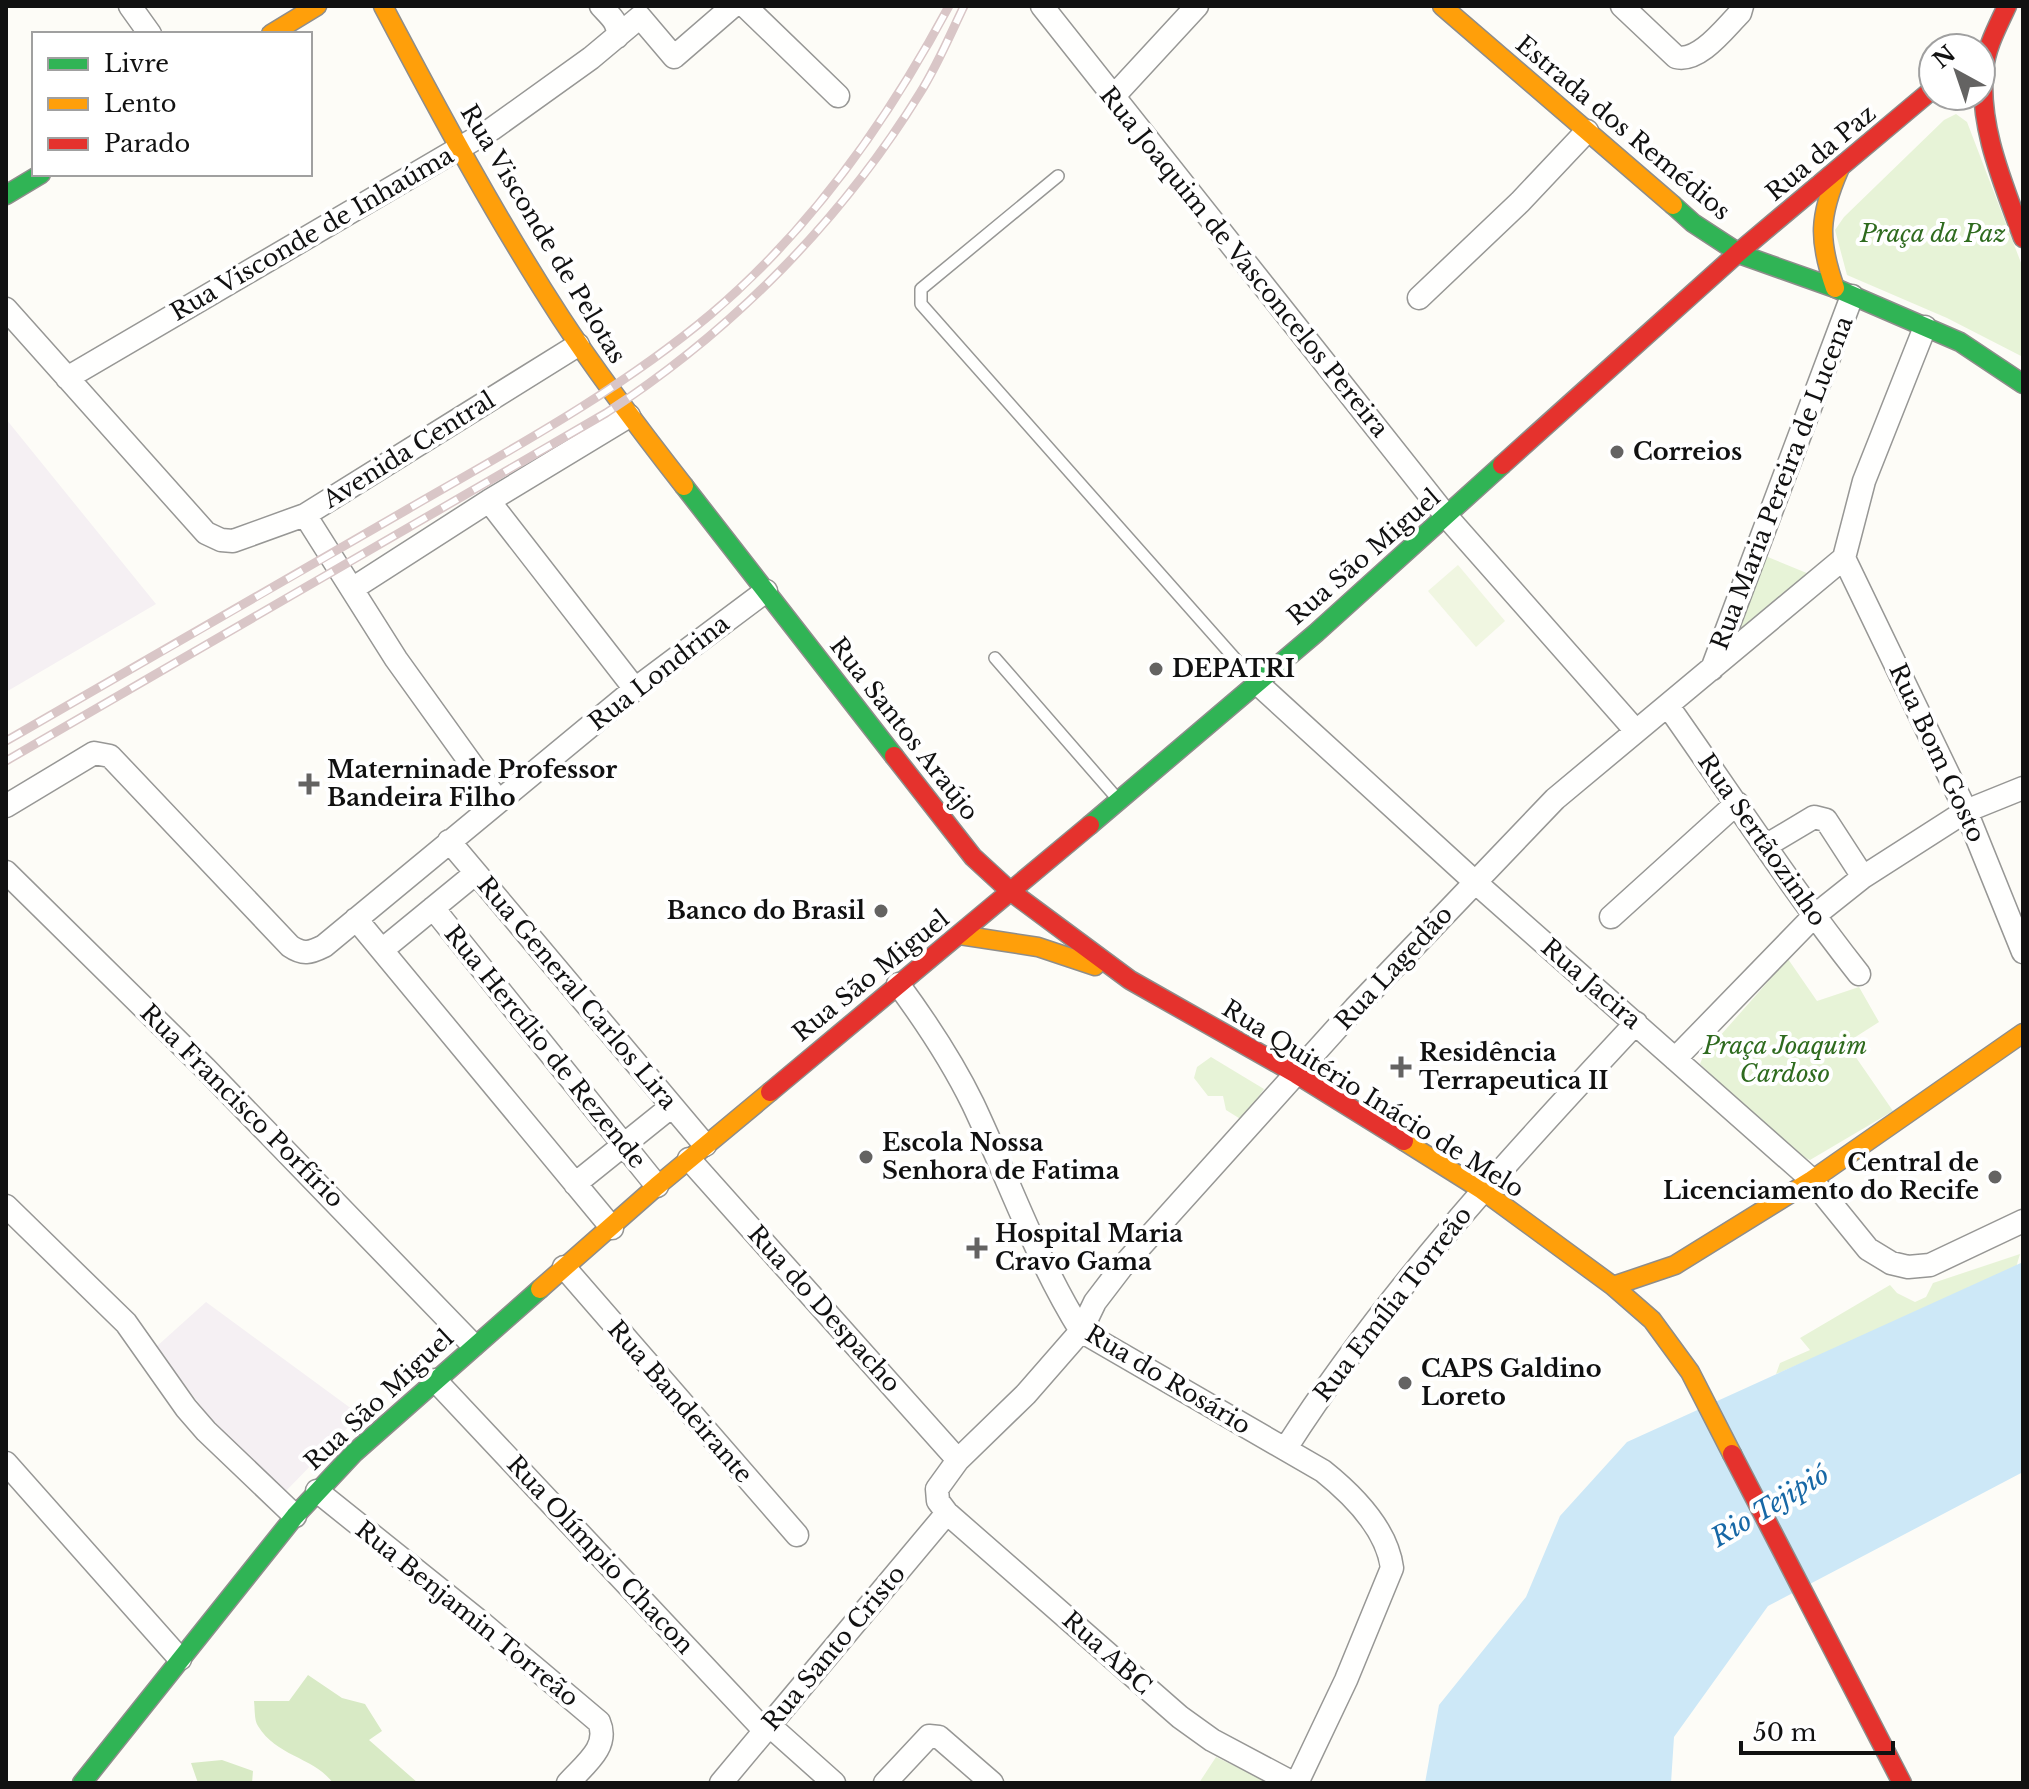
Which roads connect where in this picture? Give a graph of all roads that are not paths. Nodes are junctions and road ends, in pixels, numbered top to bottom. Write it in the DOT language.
graph roads {
  1 [pos="130,6"];
  2 [pos="317,6"];
  3 [pos="383,6"];
  4 [pos="601,6"];
  5 [pos="733,6"];
  6 [pos="745,6"];
  7 [pos="1042,6"];
  8 [pos="1197,6"];
  9 [pos="1442,6"];
  10 [pos="1622,6"];
  11 [pos="1742,6"];
  12 [pos="2007,6"];
  13 [pos="149,32"];
  14 [pos="274,32"];
  15 [pos="1992,32"];
  16 [pos="617,37"];
  17 [pos="838,96"];
  18 [pos="1113,97"];
  19 [pos="1917,103"];
  20 [pos="1986,112"];
  21 [pos="1587,131"];
  22 [pos="460,148"];
  23 [pos="1840,169"];
  24 [pos="38,176"];
  25 [pos="1058,176"];
  26 [pos="6,195"];
  27 [pos="2023,238"];
  28 [pos="1739,252"];
  29 [pos="1844,292"];
  30 [pos="1419,298"];
  31 [pos="6,309"];
  32 [pos="1925,327"];
  33 [pos="578,345"];
  34 [pos="67,378"];
  35 [pos="2023,384"];
  36 [pos="629,416"];
  37 [pos="489,501"];
  38 [pos="305,515"];
  39 [pos="1447,517"];
  40 [pos="1844,558"];
  41 [pos="352,589"];
  42 [pos="766,591"];
  43 [pos="995,658"];
  44 [pos="1712,670"];
  45 [pos="1256,682"];
  46 [pos="635,689"];
  47 [pos="1668,706"];
  48 [pos="1636,731"];
  49 [pos="2023,788"];
  50 [pos="1118,800"];
  51 [pos="498,801"];
  52 [pos="1737,803"];
  53 [pos="6,806"];
  54 [pos="1966,811"];
  55 [pos="449,841"];
  56 [pos="1767,845"];
  57 [pos="6,872"];
  58 [pos="476,873"];
  59 [pos="1863,877"];
  60 [pos="1475,882"];
  61 [pos="1010,891"];
  62 [pos="433,908"];
  63 [pos="1814,916"];
  64 [pos="1611,917"];
  65 [pos="356,919"];
  66 [pos="960,935"];
  67 [pos="382,950"];
  68 [pos="2023,952"];
  69 [pos="1859,974"];
  70 [pos="1130,980"];
  71 [pos="898,984"];
  72 [pos="1636,1023"];
  73 [pos="2023,1033"];
  74 [pos="1675,1059"];
  75 [pos="1296,1074"];
  76 [pos="672,1106"];
  77 [pos="624,1145"];
  78 [pos="697,1152"];
  79 [pos="1812,1180"];
  80 [pos="575,1184"];
  81 [pos="657,1186"];
  82 [pos="1482,1190"];
  83 [pos="6,1206"];
  84 [pos="2023,1221"];
  85 [pos="612,1228"];
  86 [pos="564,1267"];
  87 [pos="1613,1286"];
  88 [pos="1081,1331"];
  89 [pos="473,1345"];
  90 [pos="435,1380"];
  91 [pos="1286,1448"];
  92 [pos="958,1460"];
  93 [pos="6,1463"];
  94 [pos="317,1491"];
  95 [pos="942,1507"];
  96 [pos="295,1516"];
  97 [pos="797,1535"];
  98 [pos="180,1659"];
  99 [pos="767,1728"];
  100 [pos="82,1783"];
  101 [pos="568,1783"];
  102 [pos="721,1783"];
  103 [pos="834,1783"];
  104 [pos="885,1783"];
  105 [pos="992,1783"];
  106 [pos="1295,1783"];
  107 [pos="1902,1783"];
  1 -- 13 [label="street"];
  2 -- 14 [label="main road"];
  3 -- 22 [label="main road, Rua Visconde de Pelotas"];
  4 -- 16 [label="street"];
  5 -- 16 [label="street, Rua Visconde de Inhaúma"];
  6 -- 17 [label="street"];
  7 -- 18 [label="street, Rua Joaquim de Vasconcelos Pereira"];
  8 -- 18 [label="street"];
  9 -- 21 [label="main road, Estrada dos Remédios"];
  10 -- 11 [label="street"];
  12 -- 15 [label="main road"];
  16 -- 22 [label="street, Rua Visconde de Inhaúma"];
  18 -- 39 [label="street, Rua Joaquim de Vasconcelos Pereira"];
  19 -- 23 [label="main road, Rua da Paz"];
  20 -- 27 [label="main road"];
  21 -- 28 [label="main road, Estrada dos Remédios"];
  21 -- 30 [label="street"];
  22 -- 33 [label="main road, Rua Visconde de Pelotas"];
  22 -- 34 [label="street, Rua Visconde de Inhaúma"];
  23 -- 28 [label="main road, Rua da Paz"];
  23 -- 29 [label="main road"];
  24 -- 26 [label="main road"];
  25 -- 45 [label="lane"];
  28 -- 29 [label="main road"];
  28 -- 39 [label="main road, Rua São Miguel"];
  29 -- 32 [label="main road"];
  29 -- 44 [label="street, Rua Maria Pereira de Lucena"];
  31 -- 34 [label="street"];
  32 -- 35 [label="main road"];
  32 -- 40 [label="street"];
  33 -- 36 [label="main road, Rua Visconde de Pelotas"];
  33 -- 38 [label="street, Avenida Central"];
  34 -- 38 [label="street, Avenida Central"];
  36 -- 37 [label="street"];
  36 -- 42 [label="main road, Rua Visconde de Pelotas"];
  37 -- 41 [label="street"];
  37 -- 46 [label="street"];
  38 -- 41 [label="street"];
  39 -- 45 [label="main road, Rua São Miguel"];
  39 -- 48 [label="street, Rua Joaquim de Vasconcelos Pereira"];
  40 -- 44 [label="street, Rua Lagedão"];
  40 -- 54 [label="street, Rua Bom Gosto"];
  41 -- 51 [label="street"];
  42 -- 46 [label="street, Rua Londrina"];
  42 -- 61 [label="main road, Rua Santos Araújo"];
  43 -- 50 [label="lane"];
  44 -- 47 [label="street, Rua Lagedão"];
  45 -- 50 [label="main road, Rua São Miguel"];
  45 -- 60 [label="street, Rua Jacira"];
  46 -- 51 [label="street, Rua Londrina"];
  47 -- 48 [label="street, Rua Lagedão"];
  47 -- 52 [label="street, Rua Sertãozinho"];
  48 -- 60 [label="street, Rua Lagedão"];
  49 -- 54 [label="street"];
  50 -- 61 [label="main road, Rua São Miguel"];
  51 -- 55 [label="street, Rua Londrina"];
  52 -- 56 [label="street, Rua Sertãozinho"];
  52 -- 64 [label="street"];
  53 -- 65 [label="street, Rua Londrina"];
  54 -- 59 [label="street"];
  54 -- 68 [label="street, Rua Bom Gosto"];
  55 -- 58 [label="street, Rua General Carlos Lira"];
  55 -- 65 [label="street, Rua Londrina"];
  56 -- 59 [label="street"];
  56 -- 63 [label="street, Rua Sertãozinho"];
  57 -- 89 [label="street, Rua Francisco Porfírio"];
  58 -- 62 [label="street"];
  58 -- 76 [label="street, Rua General Carlos Lira"];
  59 -- 63 [label="street"];
  60 -- 72 [label="street, Rua Jacira"];
  60 -- 75 [label="street, Rua Lagedão"];
  61 -- 66 [label="main road, Rua São Miguel"];
  61 -- 70 [label="main road, Rua Quitério Inácio de Melo"];
  62 -- 67 [label="street"];
  62 -- 77 [label="street, Rua Hercílio de Rezende"];
  63 -- 69 [label="street, Rua Sertãozinho"];
  63 -- 74 [label="street"];
  65 -- 67 [label="street"];
  66 -- 70 [label="main road"];
  66 -- 71 [label="main road, Rua São Miguel"];
  67 -- 80 [label="street"];
  70 -- 75 [label="main road, Rua Quitério Inácio de Melo"];
  71 -- 78 [label="main road, Rua São Miguel"];
  71 -- 88 [label="street, Rua do Rosário"];
  72 -- 74 [label="street, Rua Jacira"];
  72 -- 82 [label="street, Rua Emília Torreão"];
  73 -- 79 [label="main road"];
  74 -- 79 [label="street, Rua Jacira"];
  75 -- 82 [label="main road, Rua Quitério Inácio de Melo"];
  75 -- 88 [label="street, Rua Lagedão"];
  76 -- 77 [label="street"];
  76 -- 78 [label="street, Rua General Carlos Lira"];
  77 -- 80 [label="street"];
  77 -- 81 [label="street, Rua Hercílio de Rezende"];
  78 -- 81 [label="main road, Rua São Miguel"];
  78 -- 92 [label="street, Rua do Despacho"];
  79 -- 84 [label="street, Rua Jacira"];
  79 -- 87 [label="main road"];
  80 -- 85 [label="street"];
  81 -- 85 [label="main road, Rua São Miguel"];
  82 -- 87 [label="main road, Rua Quitério Inácio de Melo"];
  82 -- 91 [label="street, Rua Emília Torreão"];
  83 -- 96 [label="street"];
  85 -- 86 [label="main road, Rua São Miguel"];
  86 -- 89 [label="main road, Rua São Miguel"];
  86 -- 97 [label="street, Rua Bandeirante"];
  87 -- 107 [label="main road, Rua Quitério Inácio de Melo"];
  88 -- 91 [label="street, Rua do Rosário"];
  88 -- 92 [label="street, Rua Lagedão"];
  89 -- 90 [label="main road, Rua São Miguel"];
  90 -- 94 [label="main road, Rua São Miguel"];
  90 -- 99 [label="street, Rua Olímpio Chacon"];
  91 -- 106 [label="street, Rua do Rosário"];
  92 -- 95 [label="street, Rua Lagedão"];
  93 -- 98 [label="street"];
  94 -- 96 [label="main road, Rua São Miguel"];
  94 -- 101 [label="street, Rua Benjamin Torreão"];
  95 -- 99 [label="street, Rua Santo Cristo"];
  95 -- 106 [label="street, Rua ABC"];
  96 -- 98 [label="main road, Rua São Miguel"];
  98 -- 100 [label="main road, Rua São Miguel"];
  99 -- 102 [label="street, Rua Santo Cristo"];
  99 -- 103 [label="street, Rua Olímpio Chacon"];
  104 -- 105 [label="street"];
}
